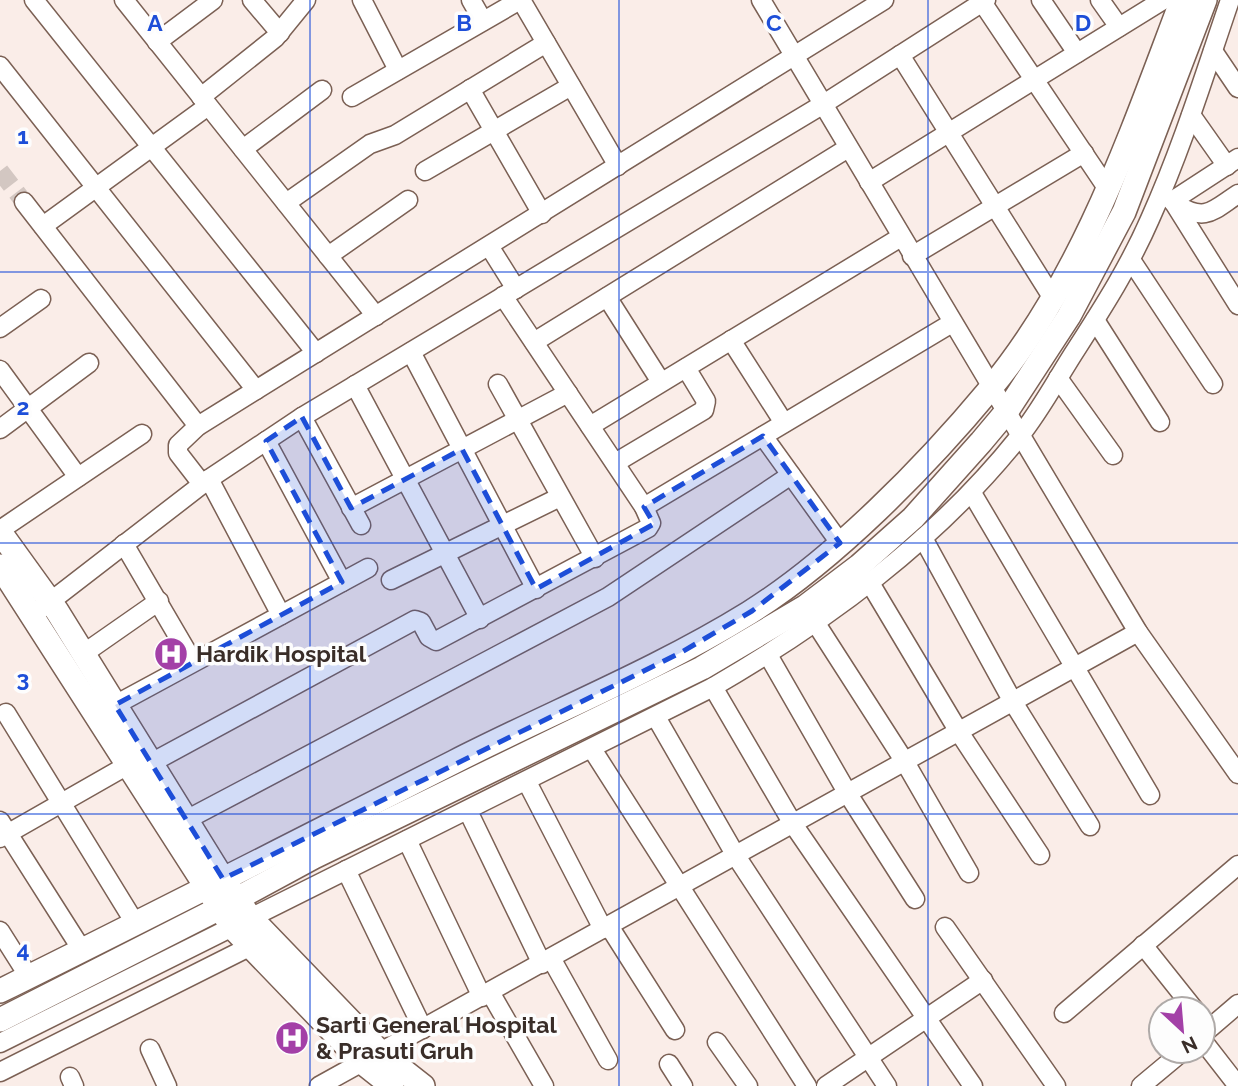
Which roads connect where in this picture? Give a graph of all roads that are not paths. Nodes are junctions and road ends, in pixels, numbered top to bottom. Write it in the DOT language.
graph roads {
  1 [pos="34,0"];
  2 [pos="124,0"];
  3 [pos="213,0"];
  4 [pos="253,0"];
  5 [pos="306,0"];
  6 [pos="362,0"];
  7 [pos="471,0"];
  8 [pos="520,0"];
  9 [pos="761,0"];
  10 [pos="1041,0"];
  11 [pos="1100,0"];
  12 [pos="1163,0"];
  13 [pos="1182,0"];
  14 [pos="1205,0"];
  15 [pos="1231,0"];
  16 [pos="984,1"];
  17 [pos="876,2"];
  18 [pos="1238,8"];
  19 [pos="483,21"];
  20 [pos="1119,27"];
  21 [pos="280,33"];
  22 [pos="157,42"];
  23 [pos="546,43"];
  24 [pos="1213,51"];
  25 [pos="1077,53"];
  26 [pos="900,55"];
  27 [pos="795,57"];
  28 [pos="0,66"];
  29 [pos="398,70"];
  30 [pos="1034,79"];
  31 [pos="571,86"];
  32 [pos="1238,88"];
  33 [pos="470,89"];
  34 [pos="322,90"];
  35 [pos="352,97"];
  36 [pos="204,101"];
  37 [pos="822,105"];
  38 [pos="1191,115"];
  39 [pos="494,131"];
  40 [pos="949,132"];
  41 [pos="151,147"];
  42 [pos="848,148"];
  43 [pos="243,149"];
  44 [pos="1084,153"];
  45 [pos="1232,162"];
  46 [pos="618,166"];
  47 [pos="425,171"];
  48 [pos="869,182"];
  49 [pos="96,188"];
  50 [pos="1107,188"];
  51 [pos="1238,194"];
  52 [pos="408,200"];
  53 [pos="1169,200"];
  54 [pos="24,202"];
  55 [pos="286,204"];
  56 [pos="995,206"];
  57 [pos="542,214"];
  58 [pos="43,226"];
  59 [pos="901,237"];
  60 [pos="489,246"];
  61 [pos="328,256"];
  62 [pos="912,256"];
  63 [pos="1131,260"];
  64 [pos="509,293"];
  65 [pos="607,297"];
  66 [pos="1052,297"];
  67 [pos="41,299"];
  68 [pos="1238,305"];
  69 [pos="376,316"];
  70 [pos="1095,320"];
  71 [pos="952,323"];
  72 [pos="0,328"];
  73 [pos="732,340"];
  74 [pos="534,342"];
  75 [pos="411,352"];
  76 [pos="316,353"];
  77 [pos="89,363"];
  78 [pos="685,368"];
  79 [pos="0,370"];
  80 [pos="1058,378"];
  81 [pos="661,382"];
  82 [pos="498,384"];
  83 [pos="1213,384"];
  84 [pos="355,385"];
  85 [pos="992,387"];
  86 [pos="256,390"];
  87 [pos="568,393"];
  88 [pos="28,408"];
  89 [pos="1007,411"];
  90 [pos="302,416"];
  91 [pos="518,420"];
  92 [pos="1160,422"];
  93 [pos="783,424"];
  94 [pos="198,426"];
  95 [pos="590,426"];
  96 [pos="0,429"];
  97 [pos="142,434"];
  98 [pos="1022,434"];
  99 [pos="763,436"];
  100 [pos="266,441"];
  101 [pos="462,449"];
  102 [pos="1112,455"];
  103 [pos="615,463"];
  104 [pos="792,475"];
  105 [pos="78,477"];
  106 [pos="405,480"];
  107 [pos="206,482"];
  108 [pos="972,493"];
  109 [pos="561,496"];
  110 [pos="644,507"];
  111 [pos="351,508"];
  112 [pos="361,525"];
  113 [pos="502,526"];
  114 [pos="0,531"];
  115 [pos="923,538"];
  116 [pos="840,543"];
  117 [pos="124,544"];
  118 [pos="445,554"];
  119 [pos="595,558"];
  120 [pos="0,566"];
  121 [pos="368,568"];
  122 [pos="391,580"];
  123 [pos="342,582"];
  124 [pos="870,583"];
  125 [pos="536,589"];
  126 [pos="159,601"];
  127 [pos="42,608"];
  128 [pos="281,615"];
  129 [pos="480,619"];
  130 [pos="815,622"];
  131 [pos="1138,632"];
  132 [pos="83,654"];
  133 [pos="768,655"];
  134 [pos="193,662"];
  135 [pos="1074,668"];
  136 [pos="713,687"];
  137 [pos="1013,702"];
  138 [pos="115,705"];
  139 [pos="6,712"];
  140 [pos="656,717"];
  141 [pos="959,732"];
  142 [pos="592,749"];
  143 [pos="905,762"];
  144 [pos="151,763"];
  145 [pos="128,765"];
  146 [pos="1238,774"];
  147 [pos="527,782"];
  148 [pos="848,794"];
  149 [pos="1150,795"];
  150 [pos="61,803"];
  151 [pos="468,811"];
  152 [pos="186,820"];
  153 [pos="793,824"];
  154 [pos="1090,826"];
  155 [pos="3,831"];
  156 [pos="407,840"];
  157 [pos="1040,855"];
  158 [pos="736,856"];
  159 [pos="1238,865"];
  160 [pos="346,870"];
  161 [pos="969,873"];
  162 [pos="214,884"];
  163 [pos="679,887"];
  164 [pos="915,899"];
  165 [pos="234,913"];
  166 [pos="135,923"];
  167 [pos="945,927"];
  168 [pos="606,928"];
  169 [pos="0,931"];
  170 [pos="1143,944"];
  171 [pos="249,947"];
  172 [pos="82,950"];
  173 [pos="546,961"];
  174 [pos="29,976"];
  175 [pos="983,980"];
  176 [pos="0,991"];
  177 [pos="486,994"];
  178 [pos="1183,995"];
  179 [pos="1238,1004"];
  180 [pos="1064,1013"];
  181 [pos="925,1019"];
  182 [pos="0,1020"];
  183 [pos="1217,1021"];
  184 [pos="423,1029"];
  185 [pos="675,1030"];
  186 [pos="717,1042"];
  187 [pos="0,1043"];
  188 [pos="150,1049"];
  189 [pos="1217,1052"];
  190 [pos="372,1058"];
  191 [pos="867,1058"];
  192 [pos="608,1060"];
  193 [pos="669,1064"];
  194 [pos="1166,1065"];
  195 [pos="0,1072"];
  196 [pos="321,1085"];
  197 [pos="167,1086"];
  198 [pos="392,1086"];
  199 [pos="423,1086"];
  200 [pos="544,1086"];
  201 [pos="683,1086"];
  202 [pos="748,1086"];
  203 [pos="807,1086"];
  204 [pos="826,1086"];
  205 [pos="887,1086"];
  206 [pos="973,1086"];
  207 [pos="1056,1086"];
  208 [pos="1141,1086"];
  209 [pos="1238,1086"];
  1 -- 41 [label="street"];
  2 -- 22 [label="street"];
  3 -- 22 [label="street"];
  4 -- 21 [label="street"];
  5 -- 21 [label="street"];
  6 -- 29 [label="street"];
  7 -- 19 [label="street"];
  8 -- 19 [label="street"];
  8 -- 23 [label="street"];
  9 -- 27 [label="street"];
  10 -- 25 [label="street"];
  11 -- 20 [label="street"];
  12 -- 20 [label="street"];
  13 -- 50 [label="street"];
  14 -- 89 [label="street"];
  15 -- 18 [label="street"];
  15 -- 24 [label="street"];
  16 -- 26 [label="street"];
  16 -- 30 [label="street"];
  17 -- 27 [label="street"];
  19 -- 29 [label="street"];
  20 -- 25 [label="street"];
  21 -- 36 [label="street"];
  22 -- 36 [label="street"];
  23 -- 31 [label="street"];
  23 -- 33 [label="street"];
  24 -- 32 [label="street"];
  24 -- 38 [label="street"];
  25 -- 30 [label="street"];
  26 -- 37 [label="street"];
  26 -- 40 [label="street"];
  27 -- 37 [label="street"];
  27 -- 46 [label="street"];
  28 -- 49 [label="street"];
  29 -- 35 [label="street"];
  30 -- 40 [label="street"];
  30 -- 44 [label="street"];
  31 -- 39 [label="street"];
  31 -- 46 [label="street"];
  33 -- 39 [label="street"];
  33 -- 55 [label="street"];
  34 -- 43 [label="street"];
  36 -- 41 [label="street"];
  36 -- 43 [label="street"];
  37 -- 42 [label="street"];
  37 -- 64 [label="street"];
  38 -- 45 [label="street"];
  38 -- 53 [label="street"];
  39 -- 47 [label="street"];
  39 -- 57 [label="street"];
  40 -- 48 [label="street"];
  40 -- 56 [label="street"];
  41 -- 49 [label="street"];
  41 -- 76 [label="street"];
  42 -- 48 [label="street"];
  42 -- 65 [label="street"];
  43 -- 55 [label="street"];
  44 -- 50 [label="street"];
  44 -- 56 [label="street"];
  45 -- 53 [label="street"];
  46 -- 57 [label="street"];
  48 -- 59 [label="street"];
  49 -- 58 [label="street"];
  49 -- 86 [label="street"];
  50 -- 66 [label="street"];
  51 -- 53 [label="street"];
  52 -- 61 [label="street"];
  53 -- 63 [label="street"];
  53 -- 68 [label="street"];
  54 -- 58 [label="street"];
  55 -- 61 [label="street"];
  56 -- 62 [label="street"];
  56 -- 66 [label="street"];
  57 -- 60 [label="street"];
  58 -- 94 [label="street"];
  59 -- 62 [label="street"];
  59 -- 73 [label="street"];
  60 -- 64 [label="street"];
  60 -- 69 [label="street"];
  61 -- 69 [label="street"];
  62 -- 71 [label="street"];
  63 -- 70 [label="street"];
  63 -- 83 [label="street"];
  64 -- 74 [label="street"];
  64 -- 75 [label="street"];
  65 -- 74 [label="street"];
  65 -- 81 [label="street"];
  66 -- 85 [label="street"];
  67 -- 72 [label="street"];
  69 -- 76 [label="street"];
  70 -- 80 [label="street"];
  70 -- 92 [label="street"];
  71 -- 85 [label="street"];
  71 -- 93 [label="street"];
  73 -- 78 [label="street"];
  73 -- 93 [label="street"];
  74 -- 87 [label="street"];
  75 -- 84 [label="street"];
  75 -- 101 [label="street"];
  76 -- 86 [label="street"];
  77 -- 88 [label="street"];
  78 -- 81 [label="street"];
  78 -- 103 [label="street"];
  79 -- 88 [label="street"];
  80 -- 98 [label="street"];
  80 -- 102 [label="street"];
  81 -- 95 [label="street"];
  82 -- 91 [label="street"];
  84 -- 90 [label="street"];
  84 -- 106 [label="street"];
  85 -- 89 [label="street"];
  85 -- 116 [label="street"];
  86 -- 94 [label="street"];
  87 -- 91 [label="street"];
  87 -- 95 [label="street"];
  88 -- 96 [label="street"];
  88 -- 105 [label="street"];
  89 -- 98 [label="street"];
  89 -- 165 [label="street"];
  90 -- 100 [label="street"];
  90 -- 111 [label="street"];
  91 -- 101 [label="street"];
  91 -- 109 [label="street"];
  93 -- 99 [label="street"];
  94 -- 107 [label="street"];
  95 -- 103 [label="street"];
  97 -- 105 [label="street"];
  98 -- 108 [label="street"];
  98 -- 131 [label="street"];
  99 -- 104 [label="street"];
  99 -- 110 [label="street"];
  100 -- 107 [label="street"];
  100 -- 123 [label="street"];
  101 -- 106 [label="street"];
  101 -- 113 [label="street"];
  103 -- 110 [label="street"];
  104 -- 116 [label="street"];
  104 -- 152 [label="street"];
  105 -- 114 [label="street"];
  106 -- 111 [label="street"];
  106 -- 118 [label="street"];
  107 -- 117 [label="street"];
  107 -- 128 [label="street"];
  108 -- 115 [label="street"];
  108 -- 135 [label="street"];
  109 -- 113 [label="street"];
  109 -- 119 [label="street"];
  110 -- 119 [label="street"];
  111 -- 112 [label="street"];
  113 -- 118 [label="street"];
  113 -- 125 [label="street"];
  114 -- 127 [label="street"];
  115 -- 124 [label="street"];
  115 -- 137 [label="street"];
  116 -- 162 [label="street"];
  117 -- 126 [label="street"];
  117 -- 127 [label="street"];
  118 -- 122 [label="street"];
  118 -- 129 [label="street"];
  119 -- 125 [label="street"];
  120 -- 127 [label="street"];
  121 -- 123 [label="street"];
  123 -- 128 [label="street"];
  124 -- 130 [label="street"];
  124 -- 141 [label="street"];
  125 -- 129 [label="street"];
  126 -- 132 [label="street"];
  126 -- 134 [label="street"];
  127 -- 132 [label="street"];
  127 -- 145 [label="street"];
  128 -- 134 [label="street"];
  129 -- 144 [label="street"];
  130 -- 133 [label="street"];
  130 -- 143 [label="street"];
  131 -- 135 [label="street"];
  131 -- 146 [label="street"];
  132 -- 138 [label="street"];
  133 -- 136 [label="street"];
  133 -- 148 [label="street"];
  134 -- 138 [label="street"];
  135 -- 137 [label="street"];
  135 -- 149 [label="street"];
  136 -- 140 [label="street"];
  136 -- 153 [label="street"];
  137 -- 141 [label="street"];
  137 -- 154 [label="street"];
  138 -- 144 [label="street"];
  139 -- 150 [label="street"];
  140 -- 142 [label="street"];
  140 -- 158 [label="street"];
  141 -- 143 [label="street"];
  141 -- 157 [label="street"];
  142 -- 147 [label="street"];
  142 -- 163 [label="street"];
  143 -- 148 [label="street"];
  143 -- 161 [label="street"];
  144 -- 152 [label="street"];
  145 -- 150 [label="street"];
  145 -- 162 [label="street"];
  147 -- 151 [label="street"];
  147 -- 168 [label="street"];
  148 -- 153 [label="street"];
  148 -- 164 [label="street"];
  150 -- 155 [label="street"];
  150 -- 166 [label="street"];
  151 -- 156 [label="street"];
  151 -- 173 [label="street"];
  152 -- 162 [label="street"];
  153 -- 158 [label="street"];
  153 -- 181 [label="street"];
  155 -- 172 [label="street"];
  156 -- 160 [label="street"];
  156 -- 177 [label="street"];
  158 -- 163 [label="street"];
  158 -- 191 [label="street"];
  159 -- 170 [label="street"];
  160 -- 165 [label="street"];
  160 -- 184 [label="street"];
  162 -- 165 [label="street"];
  162 -- 166 [label="street"];
  163 -- 168 [label="street"];
  163 -- 203 [label="street"];
  165 -- 171 [label="street"];
  165 -- 182 [label="street"];
  165 -- 187 [label="street"];
  165 -- 190 [label="street"];
  166 -- 172 [label="street"];
  167 -- 175 [label="street"];
  168 -- 173 [label="street"];
  168 -- 185 [label="street"];
  169 -- 174 [label="street"];
  170 -- 178 [label="street"];
  170 -- 180 [label="street"];
  171 -- 190 [label="street"];
  171 -- 195 [label="street"];
  172 -- 174 [label="street"];
  173 -- 177 [label="street"];
  173 -- 192 [label="street"];
  174 -- 176 [label="street"];
  175 -- 181 [label="street"];
  175 -- 207 [label="street"];
  177 -- 184 [label="street"];
  177 -- 200 [label="street"];
  179 -- 183 [label="street"];
  181 -- 191 [label="street"];
  181 -- 206 [label="street"];
  184 -- 190 [label="street"];
  186 -- 202 [label="street"];
  188 -- 197 [label="street"];
  189 -- 209 [label="street"];
  190 -- 196 [label="street"];
  190 -- 198 [label="street"];
  190 -- 199 [label="street"];
  191 -- 204 [label="street"];
  191 -- 205 [label="street"];
  193 -- 201 [label="street"];
  194 -- 208 [label="street"];
}
